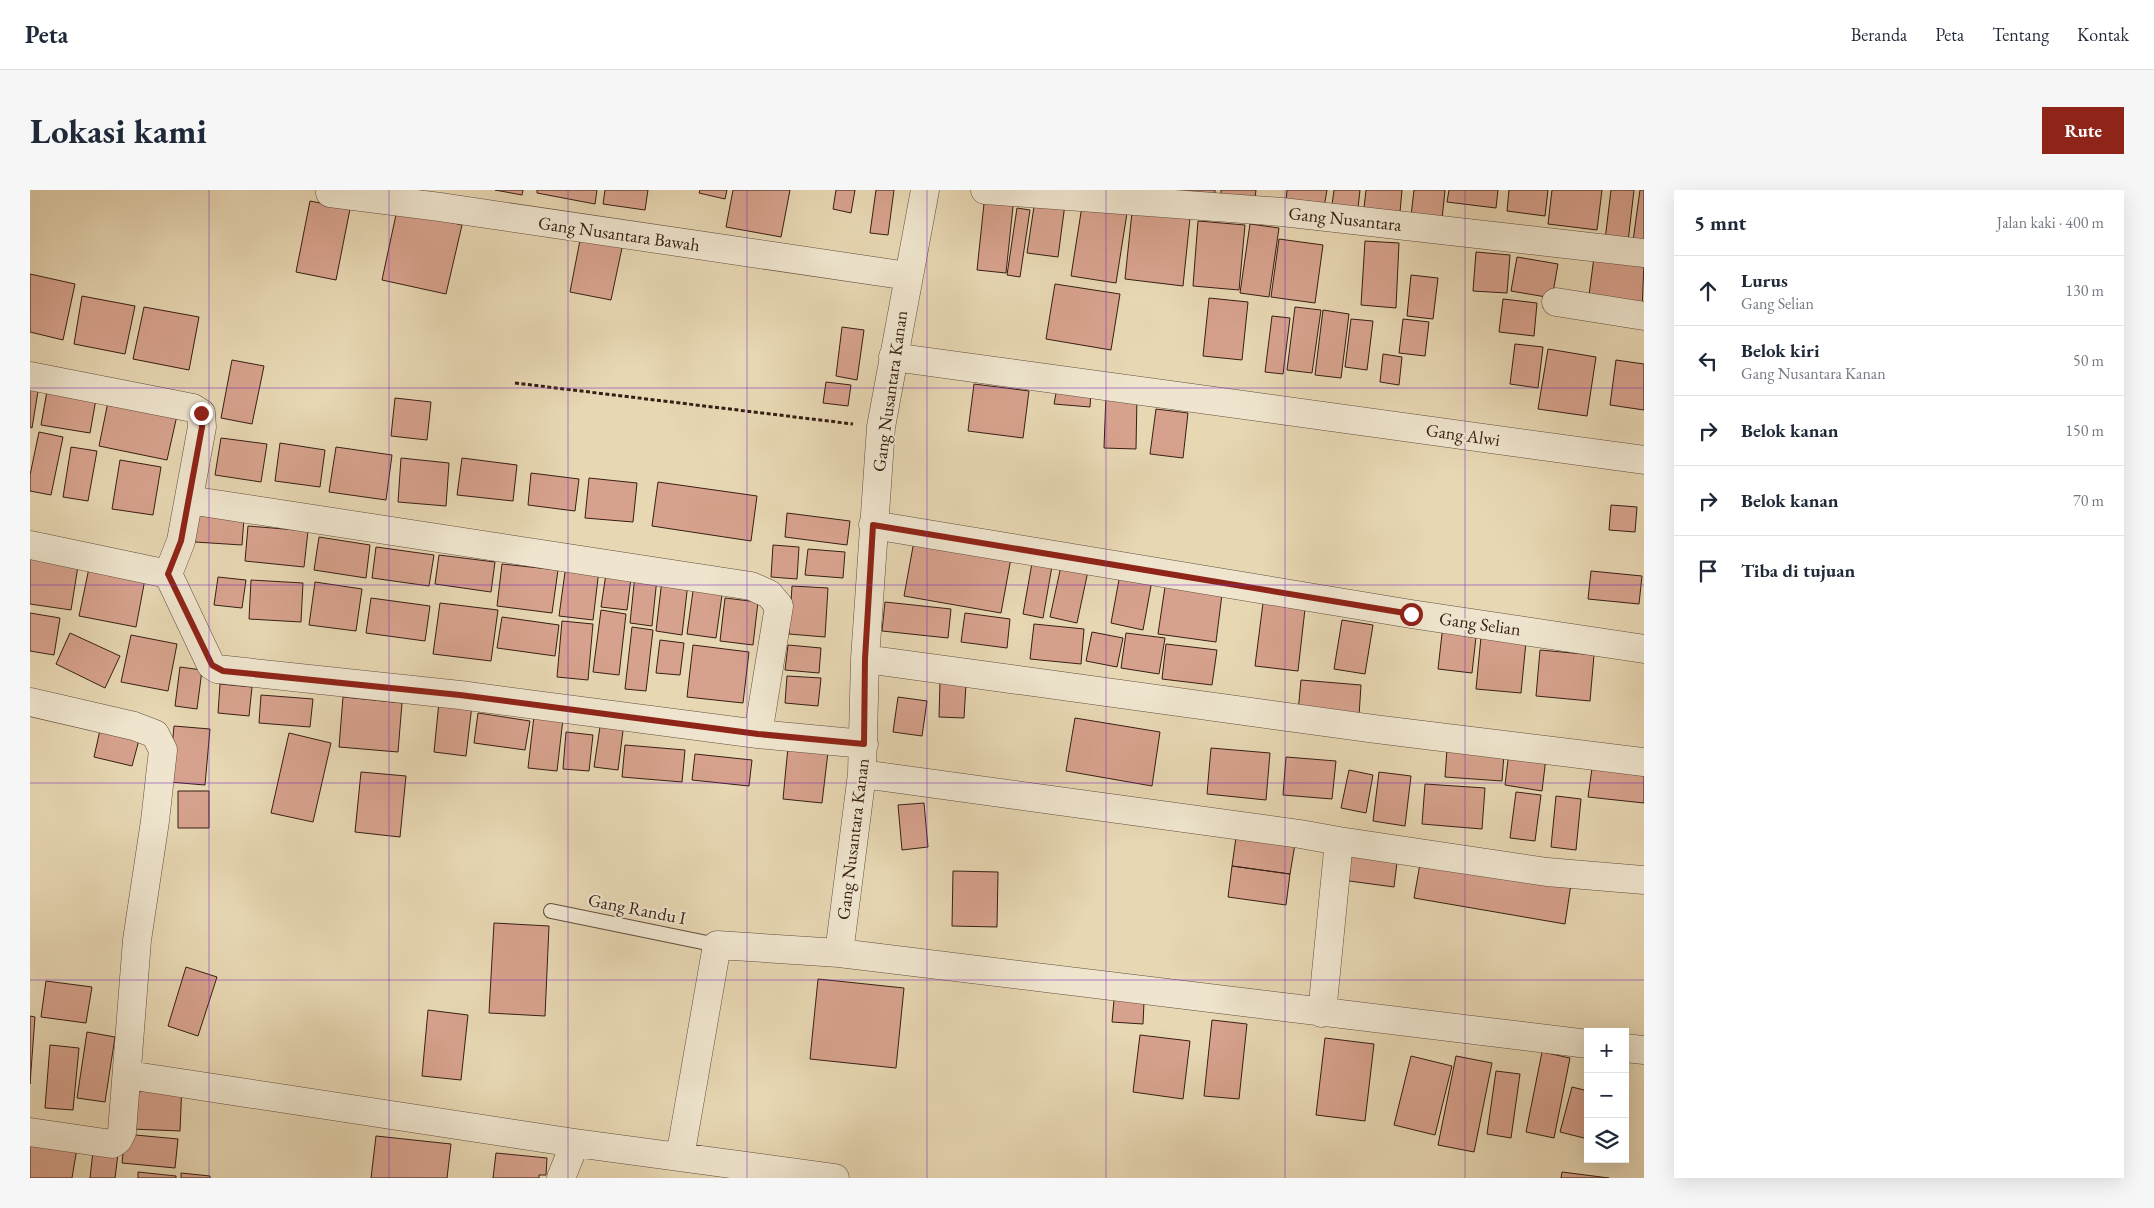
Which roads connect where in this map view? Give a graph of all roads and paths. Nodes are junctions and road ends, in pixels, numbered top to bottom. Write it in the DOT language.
graph roads {
  1 [pos="986,190"];
  2 [pos="330,193"];
  3 [pos="930,194"];
  4 [pos="1644,253"];
  5 [pos="908,276"];
  6 [pos="1556,302"];
  7 [pos="1644,316"];
  8 [pos="893,357"];
  9 [pos="30,376"];
  10 [pos="515,383"];
  11 [pos="881,427"];
  12 [pos="1644,460"];
  13 [pos="189,500"];
  14 [pos="873,525"];
  15 [pos="30,545"];
  16 [pos="168,574"];
  17 [pos="1644,649"];
  18 [pos="865,659"];
  19 [pos="30,702"];
  20 [pos="758,734"];
  21 [pos="864,744"];
  22 [pos="1644,762"];
  23 [pos="862,774"];
  24 [pos="1340,841"];
  25 [pos="1644,880"];
  26 [pos="550,911"];
  27 [pos="717,945"];
  28 [pos="839,953"];
  29 [pos="1322,1012"];
  30 [pos="1584,1044"];
  31 [pos="1629,1048"];
  32 [pos="1644,1050"];
  33 [pos="128,1075"];
  34 [pos="30,1132"];
  35 [pos="575,1142"];
  36 [pos="680,1157"];
  37 [pos="561,1178"];
  38 [pos="835,1178"];
  1 -- 4 [label="street, Gang Nusantara"];
  2 -- 5 [label="street, Gang Nusantara Bawah"];
  3 -- 5 [label="street, Gang Nusantara Kanan"];
  5 -- 8 [label="street, Gang Nusantara Kanan"];
  6 -- 7 [label="street"];
  8 -- 11 [label="street, Gang Nusantara Kanan"];
  8 -- 12 [label="street, Gang Alwi"];
  9 -- 13 [label="street"];
  10 -- 11 [label="path"];
  11 -- 14 [label="street, Gang Nusantara Kanan"];
  13 -- 16 [label="street"];
  13 -- 20 [label="street"];
  14 -- 17 [label="street, Gang Selian"];
  14 -- 18 [label="street, Gang Nusantara Kanan"];
  15 -- 16 [label="street"];
  16 -- 20 [label="street"];
  18 -- 21 [label="street, Gang Nusantara Kanan"];
  18 -- 22 [label="street"];
  19 -- 33 [label="street"];
  20 -- 21 [label="street"];
  21 -- 23 [label="street, Gang Nusantara Kanan"];
  23 -- 24 [label="street"];
  23 -- 28 [label="street, Gang Nusantara Kanan"];
  24 -- 25 [label="street"];
  24 -- 29 [label="street"];
  26 -- 27 [label="lane, Gang Randu I"];
  27 -- 28 [label="street"];
  27 -- 36 [label="street"];
  28 -- 29 [label="street"];
  29 -- 30 [label="street"];
  31 -- 32 [label="street"];
  33 -- 34 [label="street"];
  33 -- 35 [label="street"];
  35 -- 36 [label="street"];
  35 -- 37 [label="street"];
  36 -- 38 [label="street"];
}
